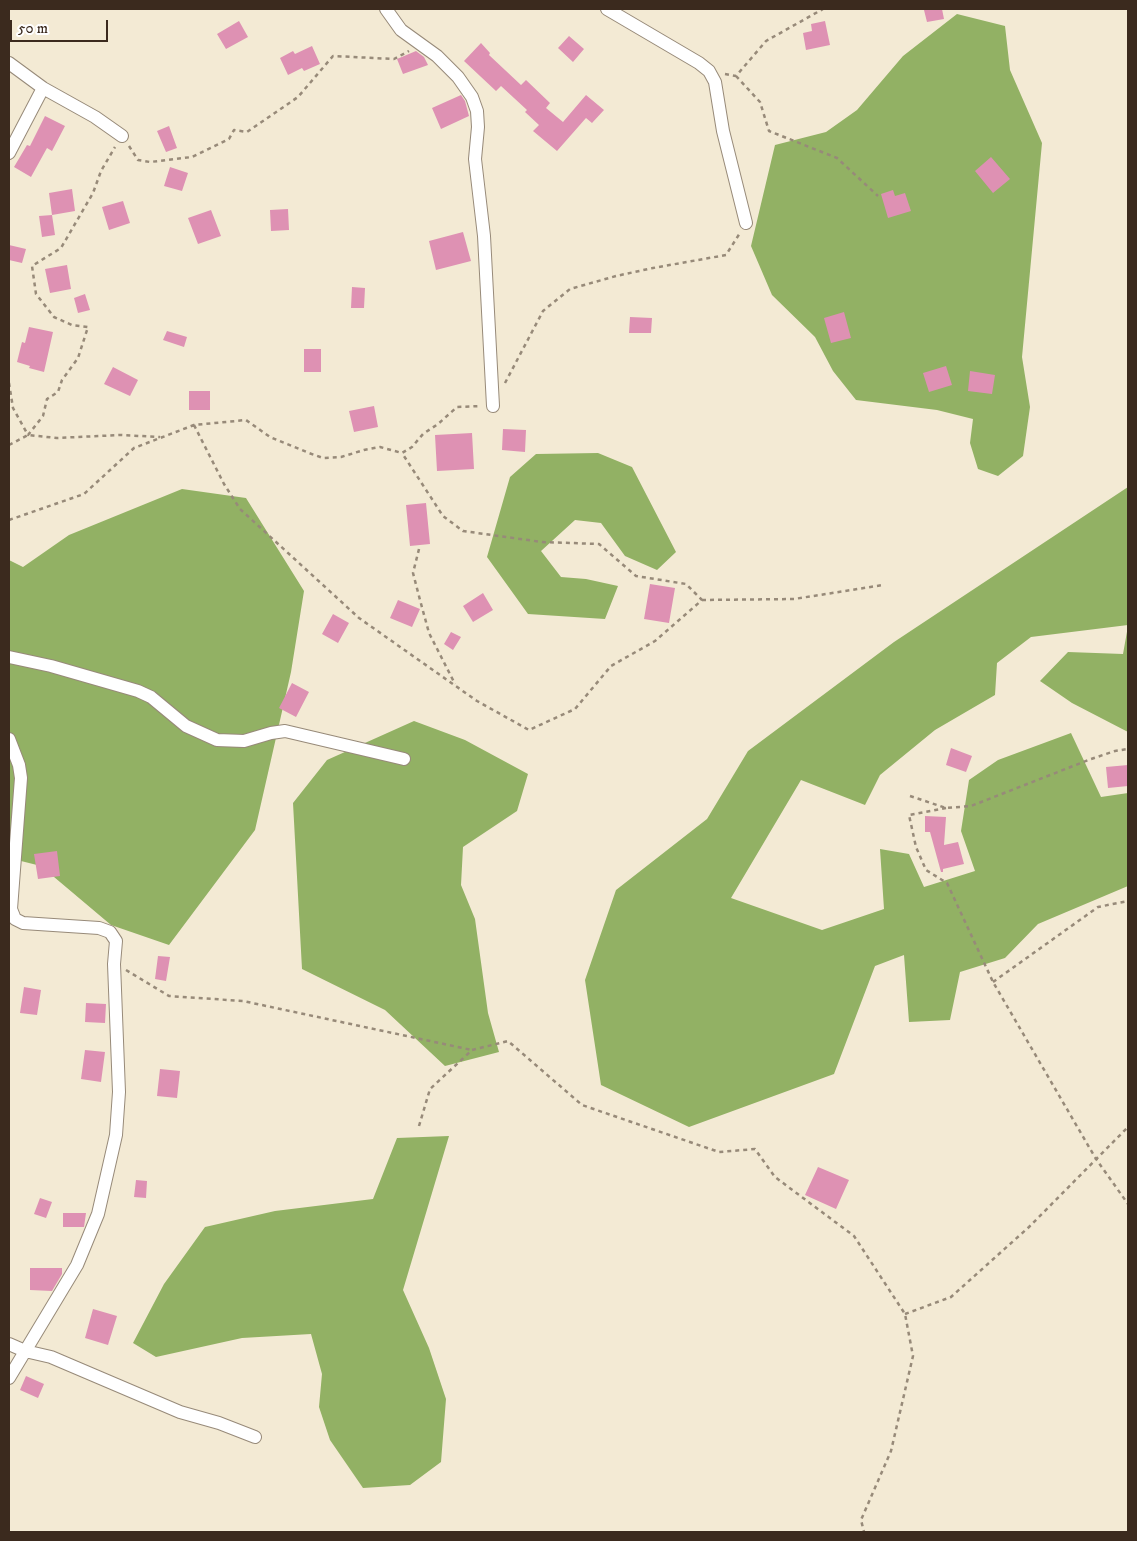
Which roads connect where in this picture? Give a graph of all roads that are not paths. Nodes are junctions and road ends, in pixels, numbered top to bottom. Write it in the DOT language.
graph roads {
  1 [pos="386,9"];
  2 [pos="615,10"];
  3 [pos="9,63"];
  4 [pos="42,88"];
  5 [pos="122,136"];
  6 [pos="9,153"];
  7 [pos="746,223"];
  8 [pos="493,406"];
  9 [pos="9,657"];
  10 [pos="9,739"];
  11 [pos="404,759"];
  12 [pos="9,1344"];
  13 [pos="26,1350"];
  14 [pos="9,1378"];
  15 [pos="255,1437"];
  1 -- 8 [label="street"];
  2 -- 7 [label="street"];
  3 -- 4 [label="street"];
  4 -- 5 [label="street"];
  4 -- 6 [label="street"];
  9 -- 11 [label="street"];
  10 -- 13 [label="street"];
  12 -- 13 [label="street"];
  13 -- 14 [label="street"];
  13 -- 15 [label="street"];
}
